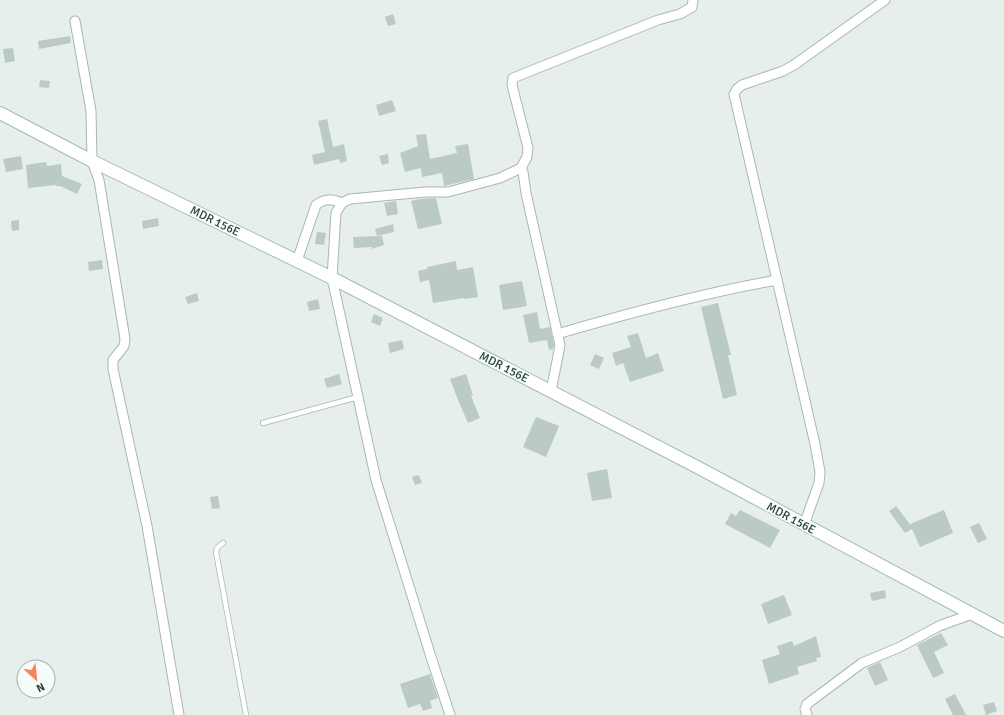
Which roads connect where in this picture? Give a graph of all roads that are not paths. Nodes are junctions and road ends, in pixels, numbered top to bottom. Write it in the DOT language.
graph roads {
  1 [pos="693,0"];
  2 [pos="885,0"];
  3 [pos="75,21"];
  4 [pos="0,113"];
  5 [pos="92,161"];
  6 [pos="521,168"];
  7 [pos="342,203"];
  8 [pos="297,261"];
  9 [pos="332,278"];
  10 [pos="777,280"];
  11 [pos="557,334"];
  12 [pos="551,391"];
  13 [pos="358,397"];
  14 [pos="263,423"];
  15 [pos="804,525"];
  16 [pos="223,543"];
  17 [pos="972,614"];
  18 [pos="1004,631"];
  19 [pos="179,715"];
  20 [pos="246,715"];
  21 [pos="450,715"];
  22 [pos="807,715"];
  1 -- 6 [label="street"];
  2 -- 10 [label="street"];
  3 -- 5 [label="street"];
  4 -- 5 [label="main road, MDR 156E"];
  5 -- 8 [label="main road, MDR 156E"];
  5 -- 19 [label="street"];
  6 -- 7 [label="street"];
  6 -- 11 [label="street"];
  7 -- 8 [label="street"];
  7 -- 9 [label="street"];
  8 -- 9 [label="main road, MDR 156E"];
  9 -- 12 [label="main road, MDR 156E"];
  9 -- 13 [label="street"];
  10 -- 11 [label="street"];
  10 -- 15 [label="street"];
  11 -- 12 [label="street"];
  12 -- 15 [label="main road, MDR 156E"];
  13 -- 14 [label="lane"];
  13 -- 21 [label="street"];
  15 -- 17 [label="main road, MDR 156E"];
  16 -- 20 [label="lane"];
  17 -- 18 [label="main road, MDR 156E"];
  17 -- 22 [label="street"];
}
